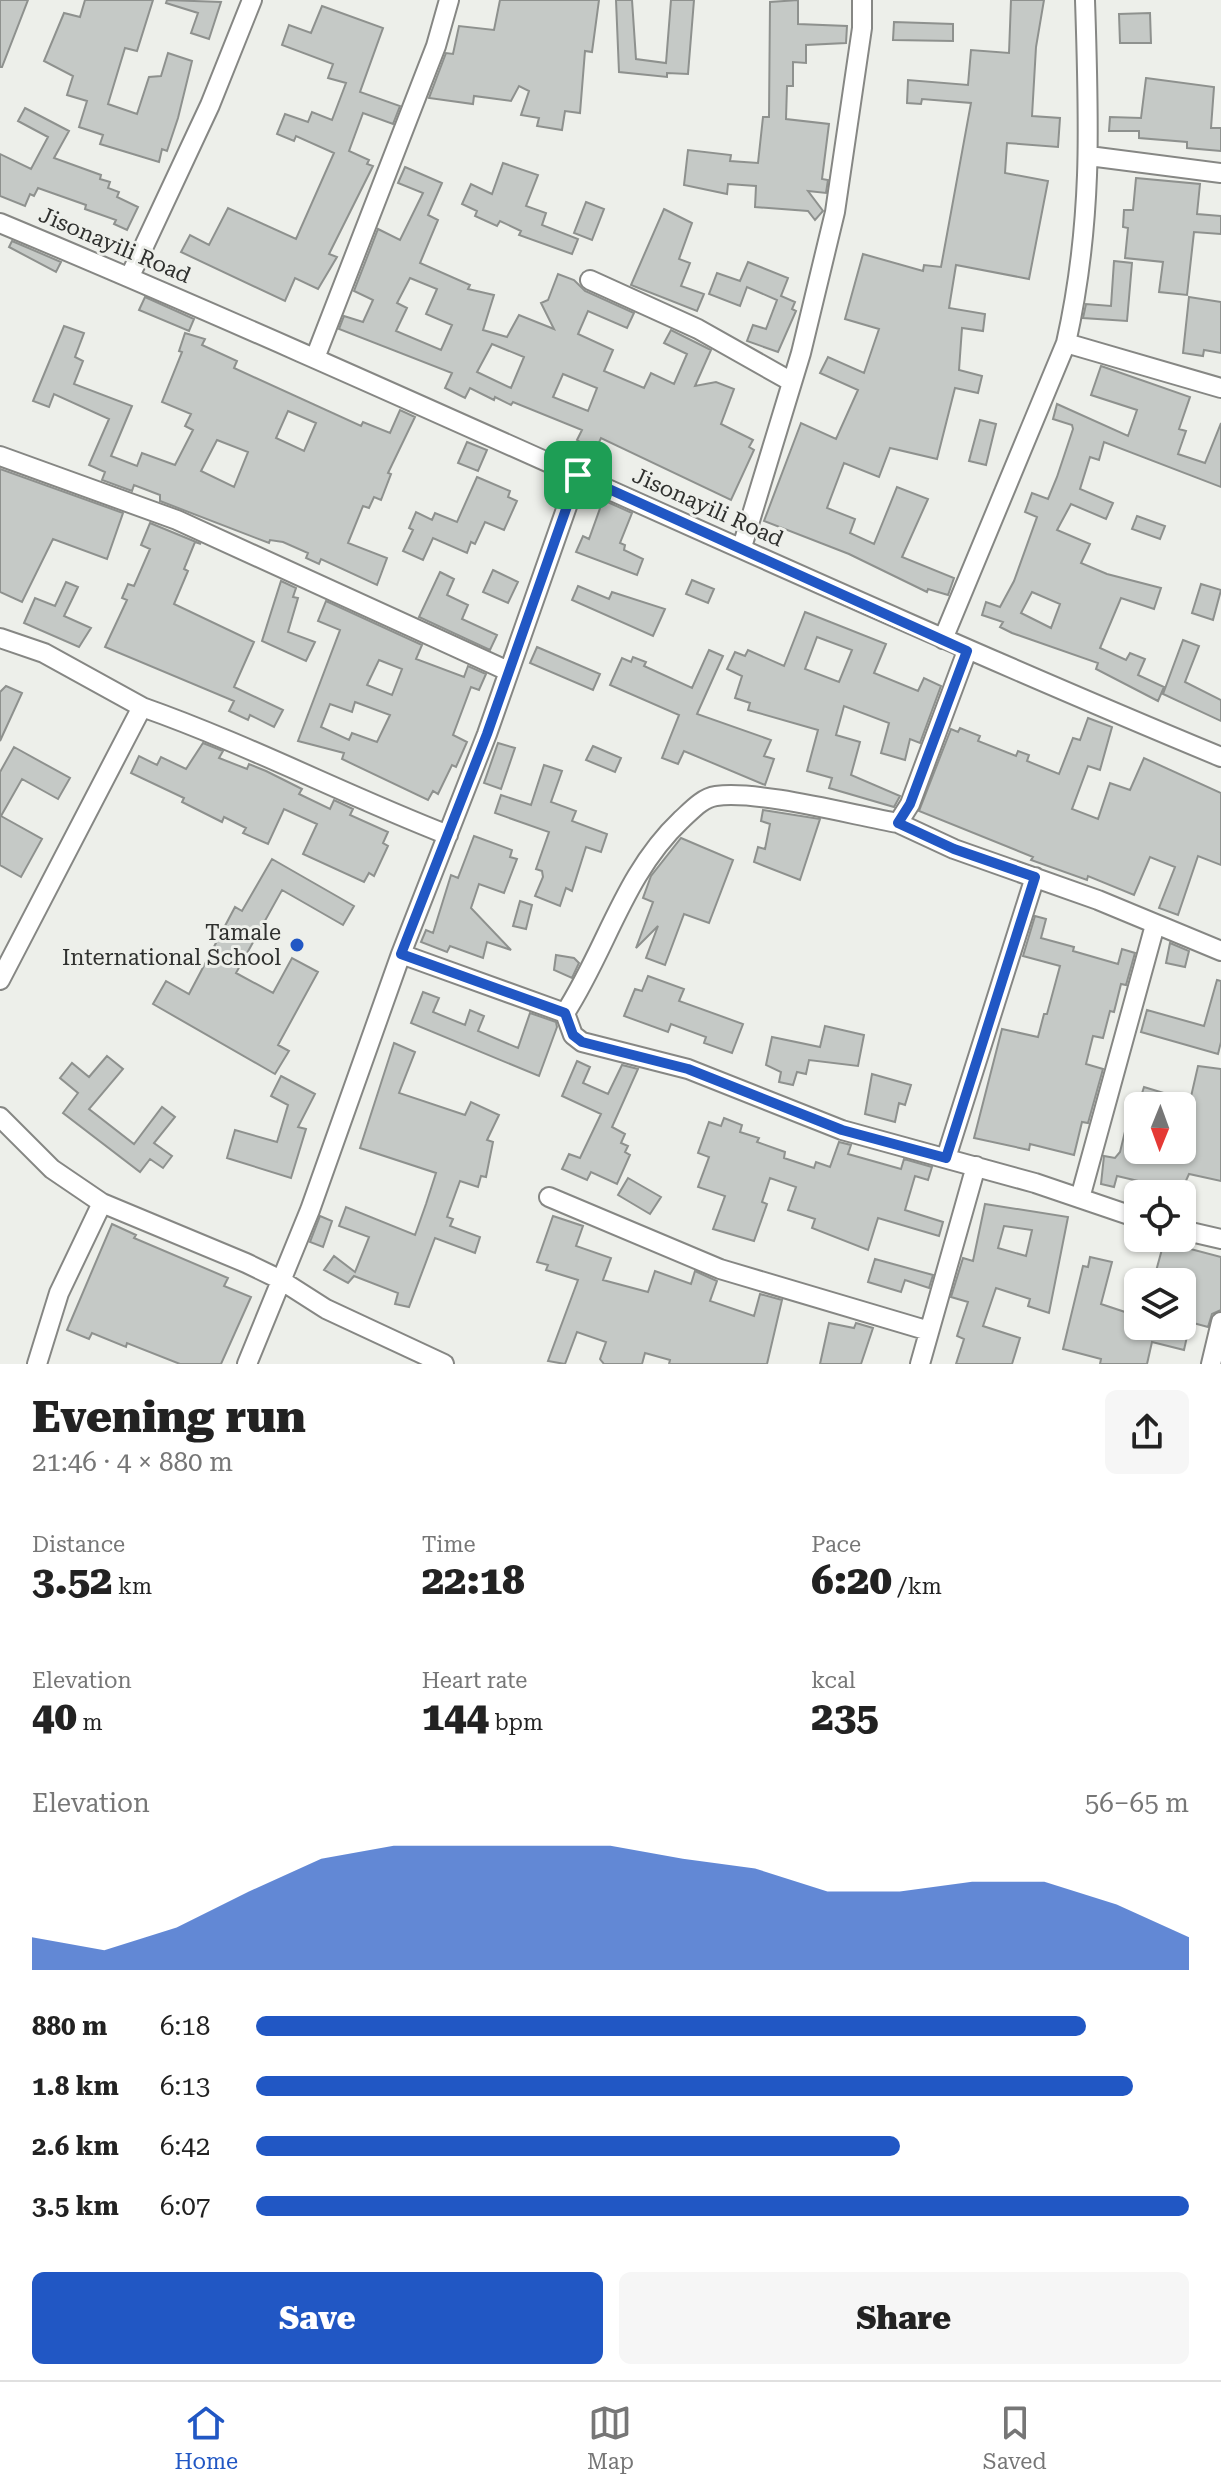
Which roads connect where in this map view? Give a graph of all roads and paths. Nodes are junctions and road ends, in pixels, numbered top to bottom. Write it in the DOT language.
graph roads {
  1 [pos="252,0"];
  2 [pos="449,0"];
  3 [pos="862,0"];
  4 [pos="1085,0"];
  5 [pos="1089,156"];
  6 [pos="1221,173"];
  7 [pos="1,226"];
  8 [pos="130,276"];
  9 [pos="590,280"];
  10 [pos="1066,343"];
  11 [pos="315,358"];
  12 [pos="792,382"];
  13 [pos="1221,388"];
  14 [pos="0,456"];
  15 [pos="578,475"];
  16 [pos="742,547"];
  17 [pos="0,638"];
  18 [pos="943,639"];
  19 [pos="967,651"];
  20 [pos="508,671"];
  21 [pos="142,707"];
  22 [pos="1221,757"];
  23 [pos="898,823"];
  24 [pos="448,835"];
  25 [pos="1035,877"];
  26 [pos="1155,925"];
  27 [pos="1221,951"];
  28 [pos="401,954"];
  29 [pos="0,980"];
  30 [pos="565,1013"];
  31 [pos="0,1117"];
  32 [pos="946,1158"];
  33 [pos="976,1166"];
  34 [pos="549,1197"];
  35 [pos="1080,1198"];
  36 [pos="102,1203"];
  37 [pos="1124,1213"];
  38 [pos="1196,1233"];
  39 [pos="1221,1239"];
  40 [pos="279,1279"];
  41 [pos="1221,1322"];
  42 [pos="929,1331"];
  43 [pos="37,1364"];
  44 [pos="247,1364"];
  45 [pos="444,1364"];
  46 [pos="920,1364"];
  47 [pos="1211,1364"];
  1 -- 8 [label="street"];
  2 -- 11 [label="street"];
  3 -- 12 [label="street"];
  4 -- 5 [label="street"];
  5 -- 6 [label="street"];
  5 -- 10 [label="street"];
  7 -- 8 [label="street, Jisonayili Road"];
  8 -- 11 [label="street, Jisonayili Road"];
  9 -- 12 [label="street"];
  10 -- 13 [label="street"];
  10 -- 18 [label="street"];
  11 -- 15 [label="street, Jisonayili Road"];
  12 -- 16 [label="street"];
  14 -- 20 [label="street"];
  15 -- 16 [label="street, Jisonayili Road"];
  15 -- 20 [label="street"];
  16 -- 18 [label="street, Jisonayili Road"];
  17 -- 21 [label="street"];
  18 -- 19 [label="street, Jisonayili Road"];
  19 -- 22 [label="street, Jisonayili Road"];
  19 -- 23 [label="street"];
  20 -- 24 [label="street"];
  21 -- 24 [label="street"];
  21 -- 29 [label="street"];
  23 -- 25 [label="street"];
  23 -- 30 [label="street"];
  24 -- 28 [label="street"];
  25 -- 26 [label="street"];
  25 -- 32 [label="street"];
  26 -- 27 [label="street"];
  26 -- 35 [label="street"];
  28 -- 30 [label="street"];
  28 -- 40 [label="street"];
  30 -- 32 [label="street"];
  31 -- 36 [label="street"];
  32 -- 33 [label="street"];
  33 -- 35 [label="street"];
  33 -- 42 [label="street"];
  34 -- 42 [label="street"];
  35 -- 37 [label="street"];
  36 -- 40 [label="street"];
  36 -- 43 [label="street"];
  38 -- 39 [label="street"];
  40 -- 44 [label="street"];
  40 -- 45 [label="street"];
  41 -- 47 [label="street"];
  42 -- 46 [label="street"];
}
